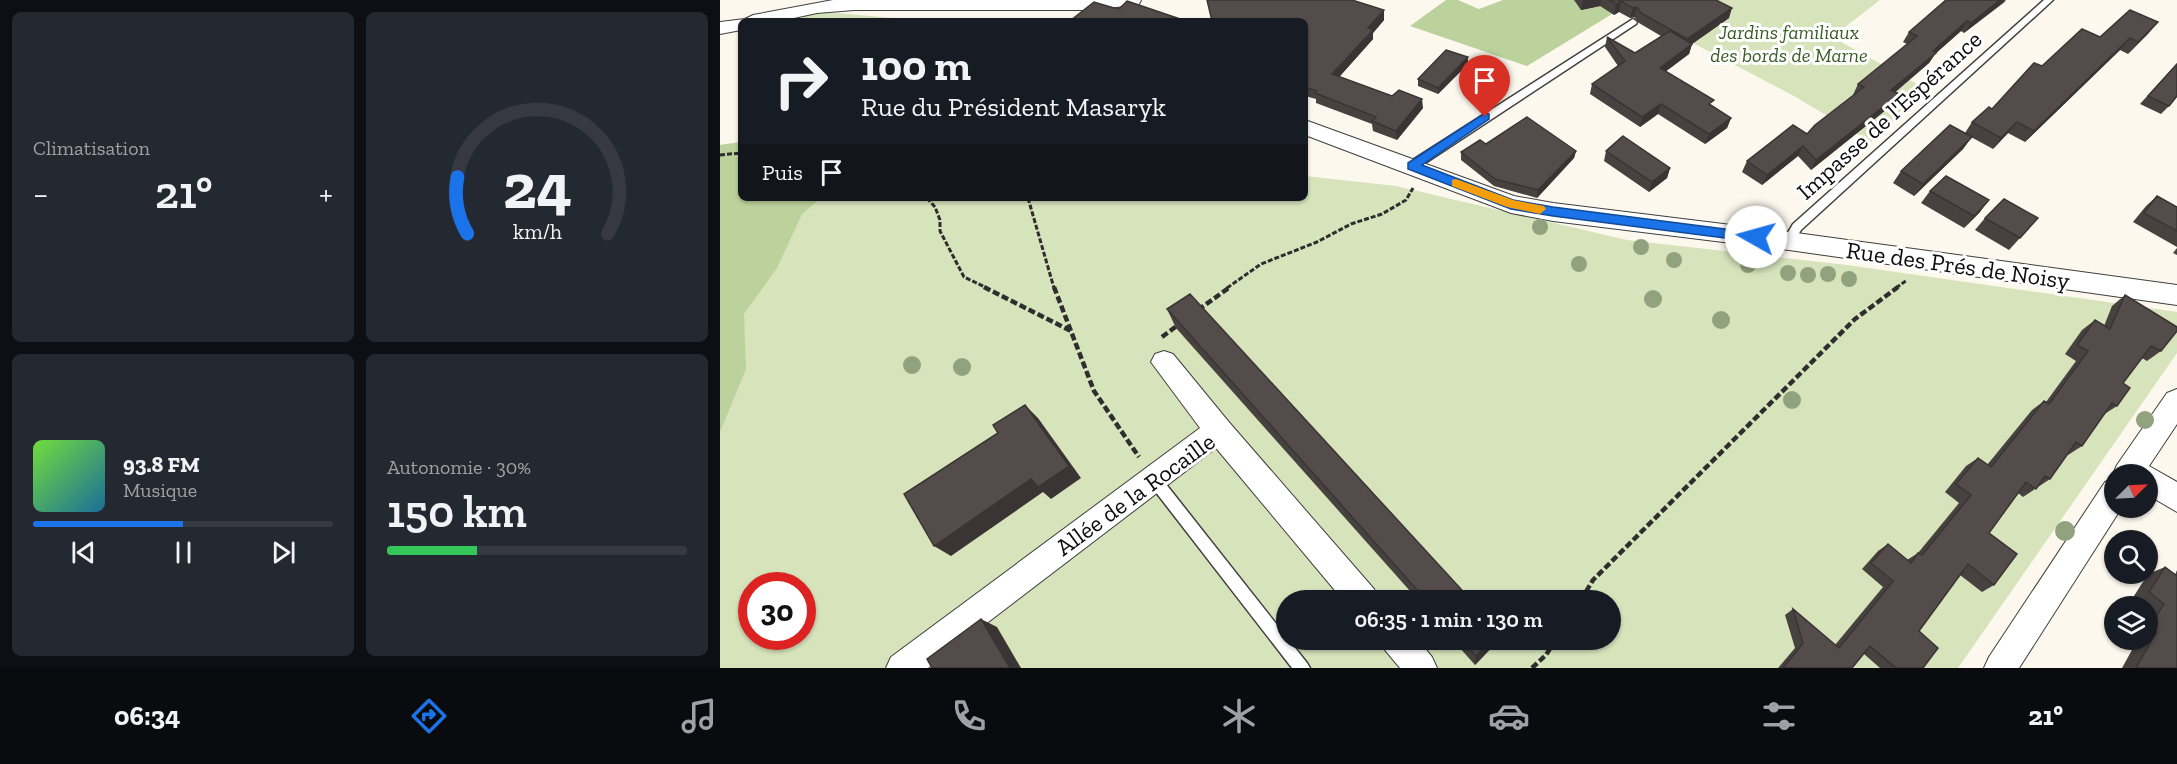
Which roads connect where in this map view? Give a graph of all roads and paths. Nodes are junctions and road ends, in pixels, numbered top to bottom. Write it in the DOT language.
graph roads {
  1 [pos="1132,0"];
  2 [pos="2049,0"];
  3 [pos="1004,4"];
  4 [pos="767,18"];
  5 [pos="1025,18"];
  6 [pos="1633,22"];
  7 [pos="1308,128"];
  8 [pos="738,153"];
  9 [pos="720,155"];
  10 [pos="1419,169"];
  11 [pos="930,201"];
  12 [pos="1029,201"];
  13 [pos="1789,241"];
  14 [pos="1932,261"];
  15 [pos="2177,295"];
  16 [pos="1194,313"];
  17 [pos="1185,320"];
  18 [pos="1071,331"];
  19 [pos="1164,362"];
  20 [pos="2177,401"];
  21 [pos="1218,430"];
  22 [pos="2140,464"];
  23 [pos="1153,478"];
  24 [pos="2158,489"];
  25 [pos="2177,498"];
  26 [pos="2104,518"];
  27 [pos="1354,590"];
  28 [pos="1587,590"];
  29 [pos="1405,650"];
  30 [pos="1549,650"];
  31 [pos="902,668"];
  32 [pos="1302,668"];
  33 [pos="1421,668"];
  34 [pos="1532,668"];
  35 [pos="2000,668"];
  1 -- 3 [label="street"];
  2 -- 13 [label="lane, Impasse de l'Espérance"];
  3 -- 4 [label="street"];
  3 -- 5 [label="street"];
  6 -- 10 [label="lane"];
  7 -- 10 [label="street, Rue des Prés de Noisy"];
  8 -- 9 [label="path"];
  10 -- 13 [label="street, Rue des Prés de Noisy"];
  10 -- 16 [label="path"];
  11 -- 18 [label="path"];
  12 -- 18 [label="path"];
  13 -- 14 [label="street, Rue des Prés de Noisy"];
  14 -- 15 [label="street, Rue des Prés de Noisy"];
  14 -- 28 [label="path"];
  17 -- 19 [label="path"];
  18 -- 23 [label="path"];
  19 -- 21 [label="street"];
  20 -- 22 [label="street"];
  21 -- 23 [label="street, Allée de la Rocaille"];
  21 -- 27 [label="street, Allée de la Rocaille"];
  23 -- 31 [label="street, Allée de la Rocaille"];
  23 -- 32 [label="lane"];
  24 -- 25 [label="street"];
  26 -- 35 [label="street"];
  29 -- 33 [label="street"];
  30 -- 34 [label="path"];
}
